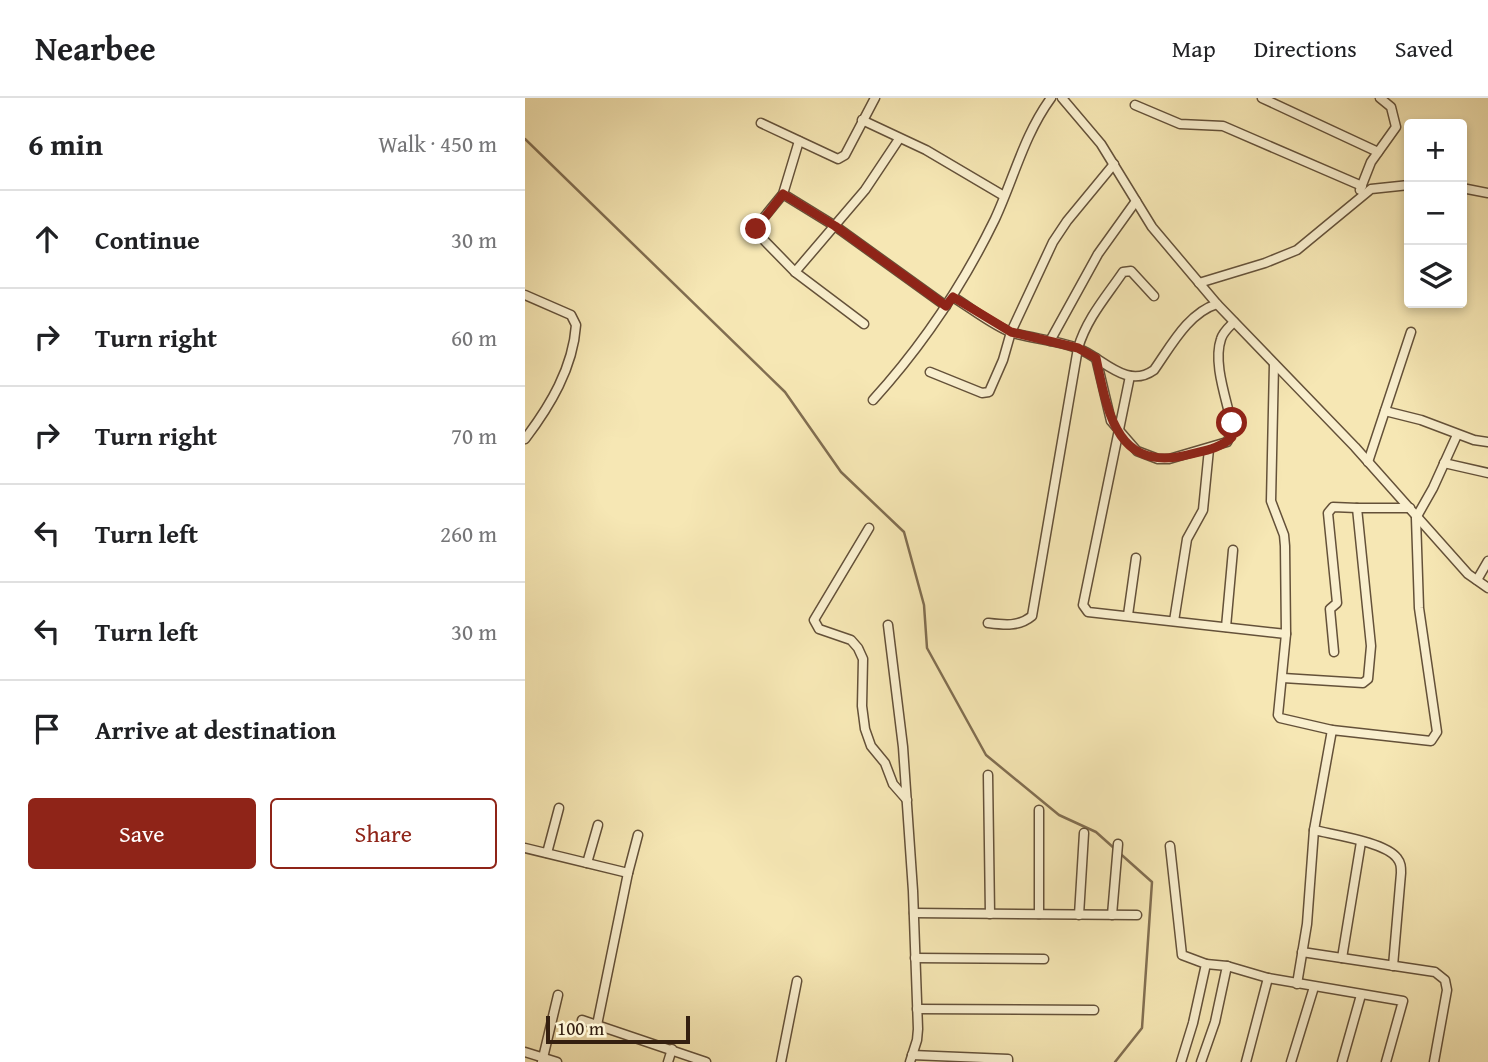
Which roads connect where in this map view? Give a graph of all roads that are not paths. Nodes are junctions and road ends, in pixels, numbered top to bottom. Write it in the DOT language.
graph roads {
  1 [pos="875,98"];
  2 [pos="1051,98"];
  3 [pos="1062,98"];
  4 [pos="1262,98"];
  5 [pos="1380,98"];
  6 [pos="1135,105"];
  7 [pos="862,120"];
  8 [pos="761,123"];
  9 [pos="899,139"];
  10 [pos="799,141"];
  11 [pos="1378,152"];
  12 [pos="1114,164"];
  13 [pos="1362,186"];
  14 [pos="1404,186"];
  15 [pos="1467,189"];
  16 [pos="1488,193"];
  17 [pos="783,194"];
  18 [pos="1004,196"];
  19 [pos="1357,200"];
  20 [pos="1136,201"];
  21 [pos="835,226"];
  22 [pos="795,272"];
  23 [pos="1199,283"];
  24 [pos="525,295"];
  25 [pos="1154,296"];
  26 [pos="953,297"];
  27 [pos="1217,304"];
  28 [pos="946,306"];
  29 [pos="1234,322"];
  30 [pos="864,324"];
  31 [pos="1011,332"];
  32 [pos="1411,332"];
  33 [pos="1050,341"];
  34 [pos="1078,348"];
  35 [pos="1096,358"];
  36 [pos="1274,364"];
  37 [pos="930,372"];
  38 [pos="1130,376"];
  39 [pos="873,400"];
  40 [pos="1385,411"];
  41 [pos="1117,431"];
  42 [pos="1458,435"];
  43 [pos="525,439"];
  44 [pos="1488,442"];
  45 [pos="1209,449"];
  46 [pos="1368,462"];
  47 [pos="1444,463"];
  48 [pos="1488,473"];
  49 [pos="1410,508"];
  50 [pos="1357,509"];
  51 [pos="1416,518"];
  52 [pos="869,528"];
  53 [pos="1233,550"];
  54 [pos="1136,558"];
  55 [pos="1488,561"];
  56 [pos="1477,580"];
  57 [pos="1488,588"];
  58 [pos="1128,615"];
  59 [pos="1174,621"];
  60 [pos="988,624"];
  61 [pos="888,625"];
  62 [pos="1226,627"];
  63 [pos="1286,634"];
  64 [pos="1333,652"];
  65 [pos="1283,678"];
  66 [pos="1332,730"];
  67 [pos="988,775"];
  68 [pos="907,800"];
  69 [pos="559,808"];
  70 [pos="1039,810"];
  71 [pos="598,825"];
  72 [pos="1314,830"];
  73 [pos="1084,833"];
  74 [pos="638,835"];
  75 [pos="1361,842"];
  76 [pos="1118,844"];
  77 [pos="1170,846"];
  78 [pos="525,848"];
  79 [pos="547,853"];
  80 [pos="587,863"];
  81 [pos="628,873"];
  82 [pos="914,913"];
  83 [pos="990,914"];
  84 [pos="1039,915"];
  85 [pos="1079,915"];
  86 [pos="1112,915"];
  87 [pos="1137,915"];
  88 [pos="1302,952"];
  89 [pos="915,958"];
  90 [pos="1342,958"];
  91 [pos="1044,959"];
  92 [pos="1206,964"];
  93 [pos="1393,965"];
  94 [pos="1227,966"];
  95 [pos="1268,978"];
  96 [pos="797,981"];
  97 [pos="1297,984"];
  98 [pos="1314,987"];
  99 [pos="558,995"];
  100 [pos="1361,995"];
  101 [pos="917,1009"];
  102 [pos="1094,1010"];
  103 [pos="582,1020"];
  104 [pos="597,1025"];
  105 [pos="673,1049"];
  106 [pos="525,1052"];
  107 [pos="911,1059"];
  108 [pos="957,1059"];
  109 [pos="543,1060"];
  110 [pos="557,1062"];
  111 [pos="668,1062"];
  112 [pos="706,1062"];
  113 [pos="781,1062"];
  114 [pos="1008,1062"];
  115 [pos="1181,1062"];
  116 [pos="1201,1062"];
  117 [pos="1246,1062"];
  118 [pos="1291,1062"];
  119 [pos="1342,1062"];
  120 [pos="1386,1062"];
  121 [pos="1434,1062"];
  1 -- 7 [label="street"];
  2 -- 18 [label="street"];
  3 -- 12 [label="street"];
  4 -- 11 [label="street"];
  5 -- 11 [label="street"];
  6 -- 13 [label="street"];
  7 -- 9 [label="street"];
  7 -- 10 [label="street"];
  8 -- 10 [label="street"];
  9 -- 18 [label="street"];
  9 -- 21 [label="street"];
  10 -- 17 [label="street"];
  11 -- 13 [label="street"];
  12 -- 20 [label="street"];
  12 -- 31 [label="street"];
  13 -- 19 [label="street"];
  14 -- 19 [label="street"];
  15 -- 16 [label="street"];
  17 -- 21 [label="street"];
  17 -- 22 [label="street"];
  18 -- 26 [label="street"];
  19 -- 23 [label="street"];
  20 -- 23 [label="street"];
  20 -- 33 [label="street"];
  21 -- 22 [label="street"];
  21 -- 28 [label="street"];
  22 -- 30 [label="street"];
  23 -- 27 [label="street"];
  24 -- 43 [label="street"];
  25 -- 34 [label="street"];
  26 -- 28 [label="street"];
  26 -- 31 [label="street"];
  27 -- 29 [label="street"];
  27 -- 38 [label="street"];
  28 -- 39 [label="street"];
  29 -- 36 [label="street"];
  29 -- 45 [label="street"];
  31 -- 33 [label="street"];
  31 -- 37 [label="street"];
  32 -- 40 [label="street"];
  33 -- 34 [label="street"];
  34 -- 35 [label="street"];
  34 -- 60 [label="street"];
  35 -- 38 [label="street"];
  35 -- 41 [label="street"];
  36 -- 46 [label="street"];
  36 -- 63 [label="street"];
  38 -- 41 [label="street"];
  40 -- 42 [label="street"];
  40 -- 46 [label="street"];
  41 -- 45 [label="street"];
  41 -- 58 [label="street"];
  42 -- 44 [label="street"];
  42 -- 47 [label="street"];
  45 -- 59 [label="street"];
  46 -- 49 [label="street"];
  47 -- 48 [label="street"];
  47 -- 51 [label="street"];
  49 -- 50 [label="street"];
  49 -- 51 [label="street"];
  50 -- 64 [label="street"];
  50 -- 65 [label="street"];
  51 -- 56 [label="street"];
  51 -- 66 [label="street"];
  52 -- 68 [label="street"];
  53 -- 62 [label="street"];
  54 -- 58 [label="street"];
  55 -- 56 [label="street"];
  56 -- 57 [label="street"];
  58 -- 59 [label="street"];
  59 -- 62 [label="street"];
  61 -- 68 [label="street"];
  62 -- 63 [label="street"];
  63 -- 65 [label="street"];
  65 -- 66 [label="street"];
  66 -- 72 [label="street"];
  67 -- 83 [label="street"];
  68 -- 82 [label="street"];
  69 -- 79 [label="street"];
  70 -- 84 [label="street"];
  71 -- 80 [label="street"];
  72 -- 75 [label="street"];
  72 -- 88 [label="street"];
  73 -- 85 [label="street"];
  74 -- 81 [label="street"];
  75 -- 90 [label="street"];
  75 -- 93 [label="street"];
  76 -- 86 [label="street"];
  77 -- 92 [label="street"];
  78 -- 79 [label="street"];
  79 -- 80 [label="street"];
  80 -- 81 [label="street"];
  81 -- 104 [label="street"];
  82 -- 83 [label="street"];
  82 -- 89 [label="street"];
  83 -- 84 [label="street"];
  84 -- 85 [label="street"];
  85 -- 86 [label="street"];
  86 -- 87 [label="street"];
  88 -- 90 [label="street"];
  88 -- 97 [label="street"];
  89 -- 91 [label="street"];
  89 -- 101 [label="street"];
  90 -- 93 [label="street"];
  92 -- 94 [label="street"];
  92 -- 115 [label="street"];
  93 -- 121 [label="street"];
  94 -- 95 [label="street"];
  94 -- 116 [label="street"];
  95 -- 97 [label="street"];
  95 -- 117 [label="street"];
  96 -- 113 [label="street"];
  97 -- 98 [label="street"];
  98 -- 100 [label="street"];
  98 -- 118 [label="street"];
  99 -- 109 [label="street"];
  100 -- 119 [label="street"];
  100 -- 120 [label="street"];
  101 -- 102 [label="street"];
  101 -- 107 [label="street"];
  103 -- 104 [label="street"];
  104 -- 105 [label="street"];
  105 -- 111 [label="street"];
  105 -- 112 [label="street"];
  106 -- 109 [label="street"];
  107 -- 108 [label="street"];
  108 -- 114 [label="street"];
  109 -- 110 [label="street"];
}
